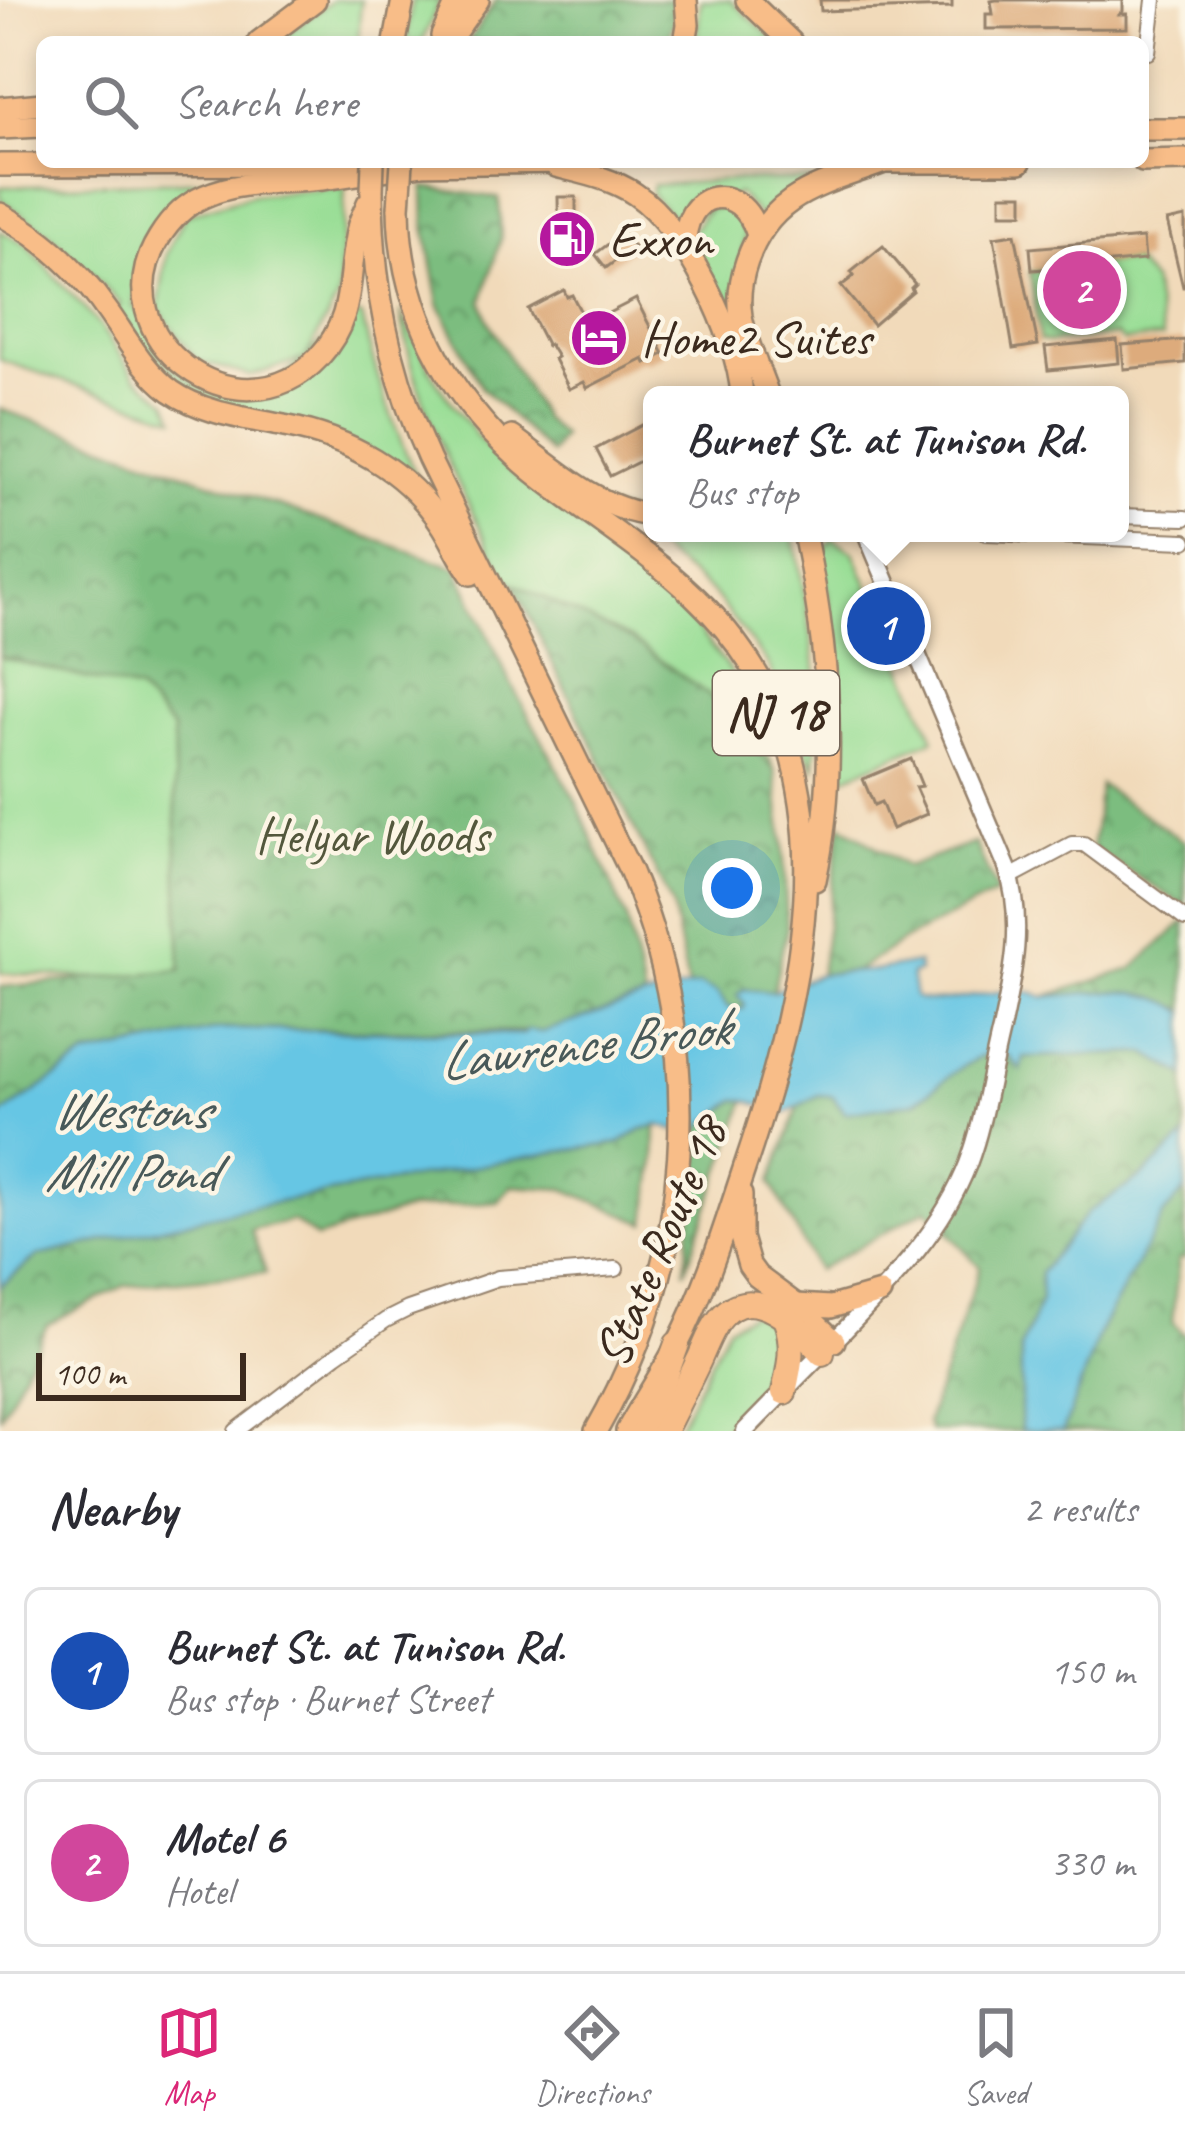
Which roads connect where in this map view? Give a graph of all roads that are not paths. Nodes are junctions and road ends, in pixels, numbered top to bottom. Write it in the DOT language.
graph roads {
  1 [pos="315,0"];
  2 [pos="389,0"];
  3 [pos="403,0"];
  4 [pos="458,0"];
  5 [pos="478,0"];
  6 [pos="686,0"];
  7 [pos="747,0"];
  8 [pos="1154,0"];
  9 [pos="267,36"];
  10 [pos="383,36"];
  11 [pos="395,36"];
  12 [pos="446,36"];
  13 [pos="449,36"];
  14 [pos="686,36"];
  15 [pos="785,36"];
  16 [pos="1149,43"];
  17 [pos="36,105"];
  18 [pos="0,108"];
  19 [pos="36,126"];
  20 [pos="0,128"];
  21 [pos="1149,129"];
  22 [pos="1185,129"];
  23 [pos="0,140"];
  24 [pos="36,141"];
  25 [pos="1149,160"];
  26 [pos="1185,160"];
  27 [pos="0,165"];
  28 [pos="36,165"];
  29 [pos="373,168"];
  30 [pos="384,168"];
  31 [pos="411,168"];
  32 [pos="565,168"];
  33 [pos="867,168"];
  34 [pos="372,191"];
  35 [pos="0,214"];
  36 [pos="758,235"];
  37 [pos="686,248"];
  38 [pos="740,386"];
  39 [pos="765,386"];
  40 [pos="467,405"];
  41 [pos="643,513"];
  42 [pos="1129,516"];
  43 [pos="1185,518"];
  44 [pos="1129,538"];
  45 [pos="1185,541"];
  46 [pos="805,542"];
  47 [pos="870,542"];
  48 [pos="505,613"];
  49 [pos="1010,877"];
  50 [pos="1185,920"];
  51 [pos="804,933"];
  52 [pos="741,1180"];
  53 [pos="616,1269"];
  54 [pos="880,1294"];
  55 [pos="790,1310"];
  56 [pos="677,1345"];
  57 [pos="828,1347"];
  58 [pos="784,1392"];
  59 [pos="236,1431"];
  60 [pos="596,1431"];
  61 [pos="627,1431"];
  62 [pos="645,1431"];
  63 [pos="664,1431"];
  64 [pos="745,1431"];
  1 -- 9 [label="highway"];
  2 -- 10 [label="highway"];
  3 -- 11 [label="highway"];
  4 -- 12 [label="highway"];
  5 -- 13 [label="highway"];
  6 -- 14 [label="highway"];
  7 -- 15 [label="highway"];
  8 -- 16 [label="street"];
  17 -- 18 [label="highway"];
  19 -- 20 [label="highway"];
  21 -- 22 [label="highway"];
  23 -- 24 [label="highway"];
  25 -- 26 [label="highway"];
  27 -- 28 [label="highway"];
  29 -- 34 [label="highway, State Route 18, bridge"];
  30 -- 34 [label="highway"];
  31 -- 40 [label="highway, State Route 18 / NJ 18, bridge"];
  32 -- 37 [label="highway"];
  33 -- 36 [label="highway"];
  34 -- 48 [label="highway, State Route 18"];
  35 -- 48 [label="highway"];
  36 -- 37 [label="highway"];
  36 -- 39 [label="highway"];
  37 -- 38 [label="highway"];
  40 -- 41 [label="highway"];
  40 -- 51 [label="highway, State Route 18 / NJ 18"];
  42 -- 43 [label="street"];
  44 -- 45 [label="street"];
  46 -- 51 [label="highway"];
  47 -- 49 [label="street"];
  48 -- 60 [label="highway, State Route 18"];
  49 -- 50 [label="street"];
  49 -- 54 [label="street"];
  51 -- 52 [label="highway, State Route 18 / NJ 18"];
  52 -- 55 [label="highway"];
  52 -- 56 [label="highway, State Route 18 / NJ 18"];
  53 -- 59 [label="street"];
  54 -- 55 [label="highway"];
  54 -- 57 [label="street"];
  55 -- 57 [label="highway"];
  55 -- 58 [label="highway"];
  55 -- 63 [label="highway"];
  56 -- 61 [label="highway, State Route 18 / NJ 18"];
  56 -- 62 [label="highway"];
  57 -- 58 [label="street"];
  58 -- 64 [label="street"];
}
